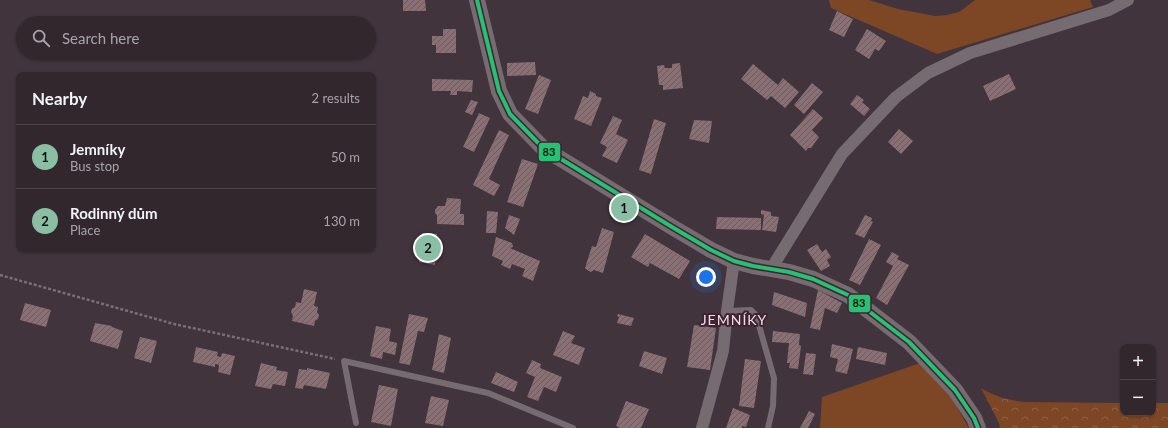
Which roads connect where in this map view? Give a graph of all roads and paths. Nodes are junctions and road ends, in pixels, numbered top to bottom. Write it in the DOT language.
graph roads {
  1 [pos="477,0"];
  2 [pos="1128,0"];
  3 [pos="734,261"];
  4 [pos="771,269"];
  5 [pos="0,275"];
  6 [pos="727,311"];
  7 [pos="344,361"];
  8 [pos="356,423"];
  9 [pos="573,428"];
  10 [pos="702,428"];
  11 [pos="768,428"];
  12 [pos="978,428"];
  1 -- 3 [label="street"];
  2 -- 4 [label="street"];
  3 -- 4 [label="street"];
  3 -- 6 [label="street"];
  4 -- 12 [label="street"];
  5 -- 7 [label="path"];
  6 -- 10 [label="street"];
  6 -- 11 [label="lane"];
  7 -- 8 [label="lane"];
  7 -- 9 [label="lane"];
}
